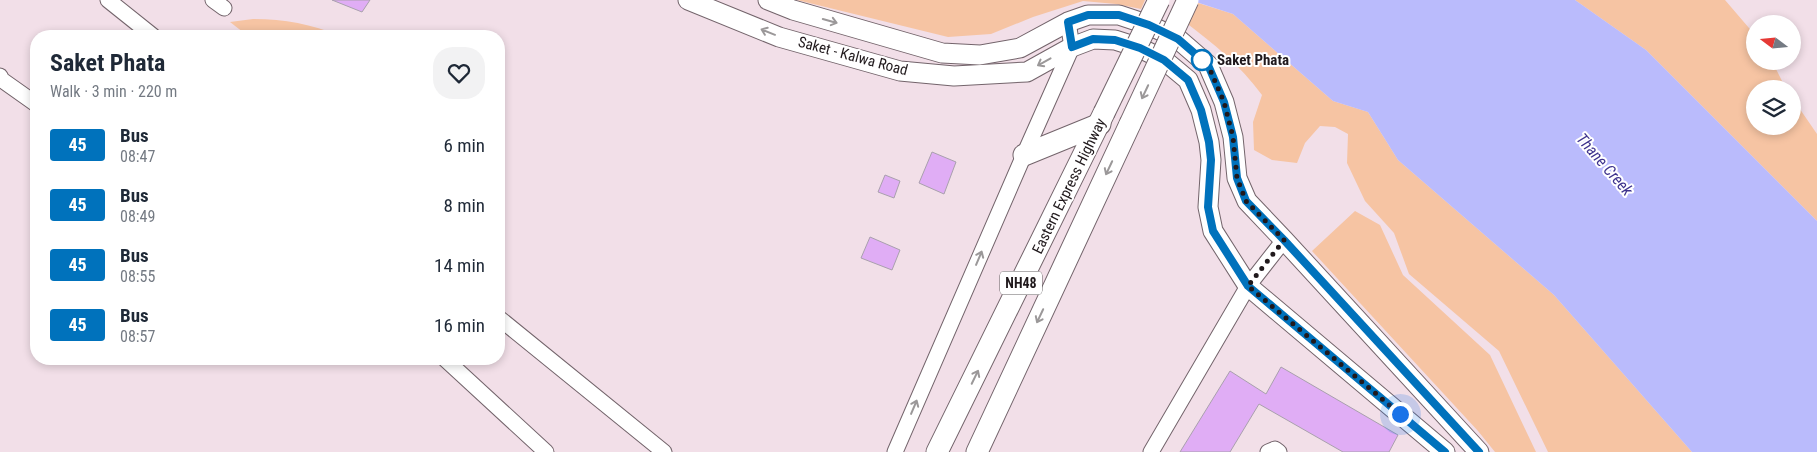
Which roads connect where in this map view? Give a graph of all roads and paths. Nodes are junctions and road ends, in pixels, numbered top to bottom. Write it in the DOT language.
graph roads {
  1 [pos="108,0"];
  2 [pos="688,0"];
  3 [pos="768,0"];
  4 [pos="1158,0"];
  5 [pos="1188,0"];
  6 [pos="1068,22"];
  7 [pos="146,30"];
  8 [pos="1072,47"];
  9 [pos="980,55"];
  10 [pos="981,75"];
  11 [pos="0,76"];
  12 [pos="30,100"];
  13 [pos="1102,118"];
  14 [pos="1024,154"];
  15 [pos="1284,240"];
  16 [pos="1248,286"];
  17 [pos="505,323"];
  18 [pos="452,365"];
  19 [pos="546,452"];
  20 [pos="664,452"];
  21 [pos="895,452"];
  22 [pos="937,452"];
  23 [pos="977,452"];
  24 [pos="1151,452"];
  25 [pos="1268,452"];
  26 [pos="1279,452"];
  27 [pos="1445,452"];
  28 [pos="1479,452"];
  1 -- 7 [label="street"];
  10 -- 2 [label="main road, Saket - Kalwa Road, one-way"];
  3 -- 9 [label="main road, Saket - Kalwa Road, one-way"];
  4 -- 13 [label="highway, Eastern Express Highway / NH48, bridge"];
  5 -- 23 [label="highway, Eastern Express Highway / NH48, one-way, bridge"];
  6 -- 8 [label="street"];
  6 -- 9 [label="main road, Saket - Kalwa Road"];
  6 -- 15 [label="main road, Saket - Kalwa Road"];
  8 -- 10 [label="main road, Saket - Kalwa Road, one-way"];
  8 -- 14 [label="street"];
  8 -- 16 [label="main road, Saket - Kalwa Road"];
  9 -- 10 [label="main road"];
  11 -- 12 [label="street"];
  13 -- 14 [label="highway"];
  22 -- 13 [label="highway, Eastern Express Highway / NH48, one-way"];
  21 -- 14 [label="street, one-way"];
  15 -- 16 [label="street"];
  15 -- 28 [label="main road, Saket - Kalwa Road"];
  16 -- 24 [label="street"];
  16 -- 27 [label="main road, Saket - Kalwa Road"];
  17 -- 20 [label="street"];
  18 -- 19 [label="street"];
  25 -- 26 [label="street"];
}
